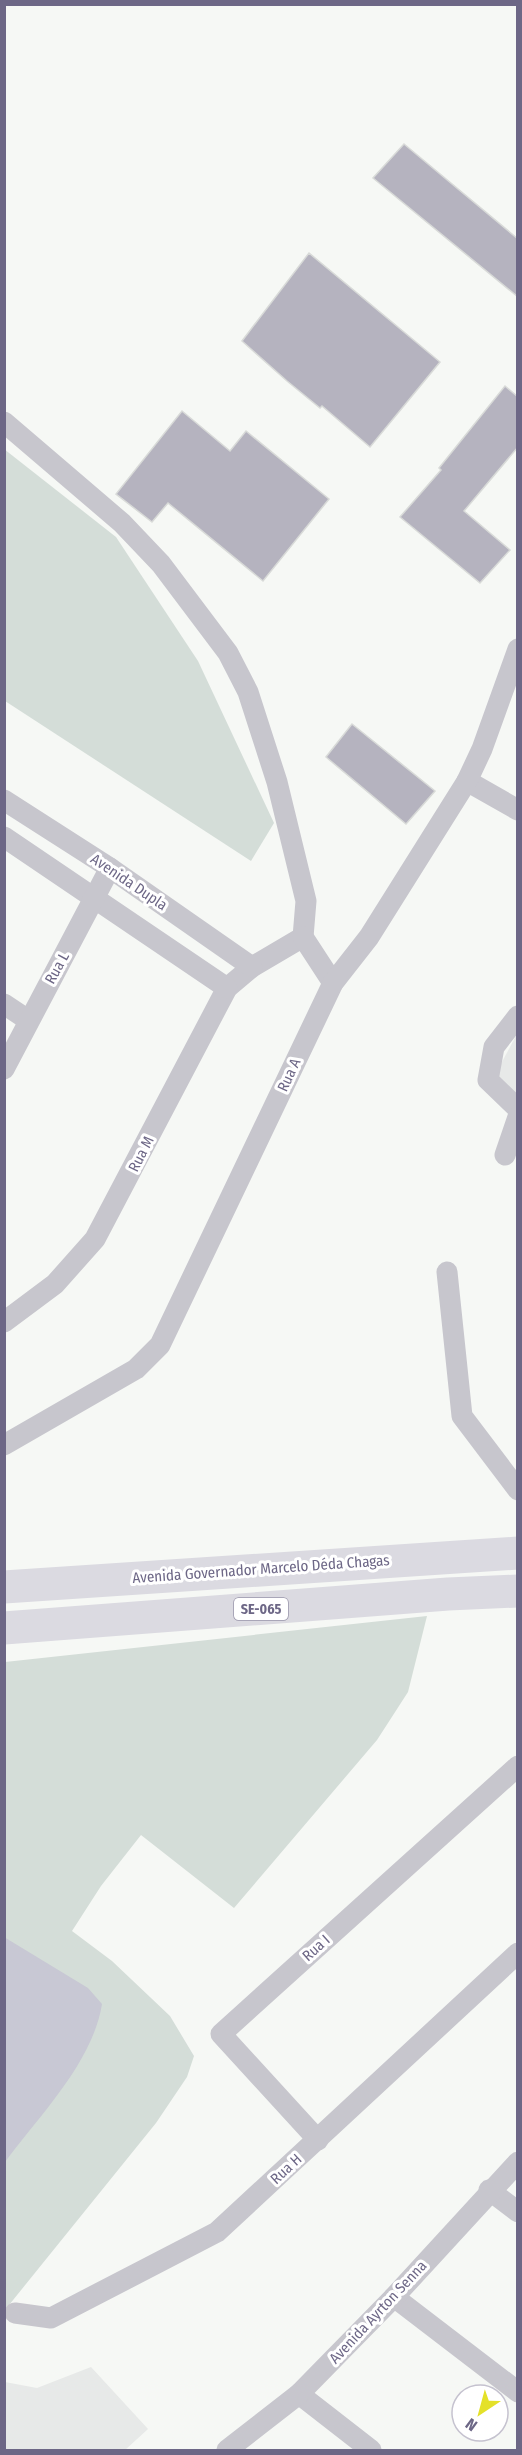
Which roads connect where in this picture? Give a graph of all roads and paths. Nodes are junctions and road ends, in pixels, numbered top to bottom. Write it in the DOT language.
graph roads {
  1 [pos="4,422"];
  2 [pos="518,649"];
  3 [pos="467,781"];
  4 [pos="4,800"];
  5 [pos="518,810"];
  6 [pos="4,837"];
  7 [pos="110,868"];
  8 [pos="97,898"];
  9 [pos="303,937"];
  10 [pos="252,968"];
  11 [pos="333,983"];
  12 [pos="227,988"];
  13 [pos="4,1004"];
  14 [pos="518,1016"];
  15 [pos="28,1020"];
  16 [pos="4,1069"];
  17 [pos="518,1109"];
  18 [pos="518,1117"];
  19 [pos="505,1155"];
  20 [pos="447,1272"];
  21 [pos="4,1322"];
  22 [pos="4,1445"];
  23 [pos="518,1490"];
  24 [pos="518,1553"];
  25 [pos="4,1587"];
  26 [pos="518,1591"];
  27 [pos="4,1628"];
  28 [pos="518,1766"];
  29 [pos="518,1953"];
  30 [pos="318,2140"];
  31 [pos="518,2162"];
  32 [pos="489,2190"];
  33 [pos="518,2212"];
  34 [pos="394,2297"];
  35 [pos="15,2313"];
  36 [pos="518,2392"];
  37 [pos="299,2394"];
  38 [pos="227,2451"];
  39 [pos="371,2451"];
  1 -- 9 [label="street"];
  2 -- 3 [label="street, Rua A"];
  3 -- 5 [label="street"];
  3 -- 11 [label="street, Rua A"];
  4 -- 7 [label="street, Avenida Dupla"];
  6 -- 8 [label="street, Avenida Dupla"];
  7 -- 8 [label="street, Rua L"];
  7 -- 10 [label="street, Avenida Dupla"];
  8 -- 12 [label="street, Avenida Dupla"];
  8 -- 15 [label="street, Rua L"];
  9 -- 10 [label="street, Rua M"];
  9 -- 11 [label="street"];
  10 -- 12 [label="street, Rua M"];
  11 -- 22 [label="street, Rua A"];
  12 -- 21 [label="street, Rua M"];
  13 -- 15 [label="street"];
  14 -- 17 [label="street"];
  15 -- 16 [label="street, Rua L"];
  18 -- 19 [label="street"];
  20 -- 23 [label="street"];
  24 -- 25 [label="main road, Avenida Governador Marcelo Déda Chagas"];
  26 -- 27 [label="main road, SE-065"];
  28 -- 30 [label="street, Rua I"];
  29 -- 30 [label="street, Rua H"];
  30 -- 35 [label="street, Rua H"];
  31 -- 32 [label="street, Avenida Ayrton Senna"];
  32 -- 33 [label="street"];
  32 -- 34 [label="street, Avenida Ayrton Senna"];
  34 -- 36 [label="street"];
  34 -- 37 [label="street, Avenida Ayrton Senna"];
  37 -- 38 [label="street, Avenida Ayrton Senna"];
  37 -- 39 [label="street"];
}
